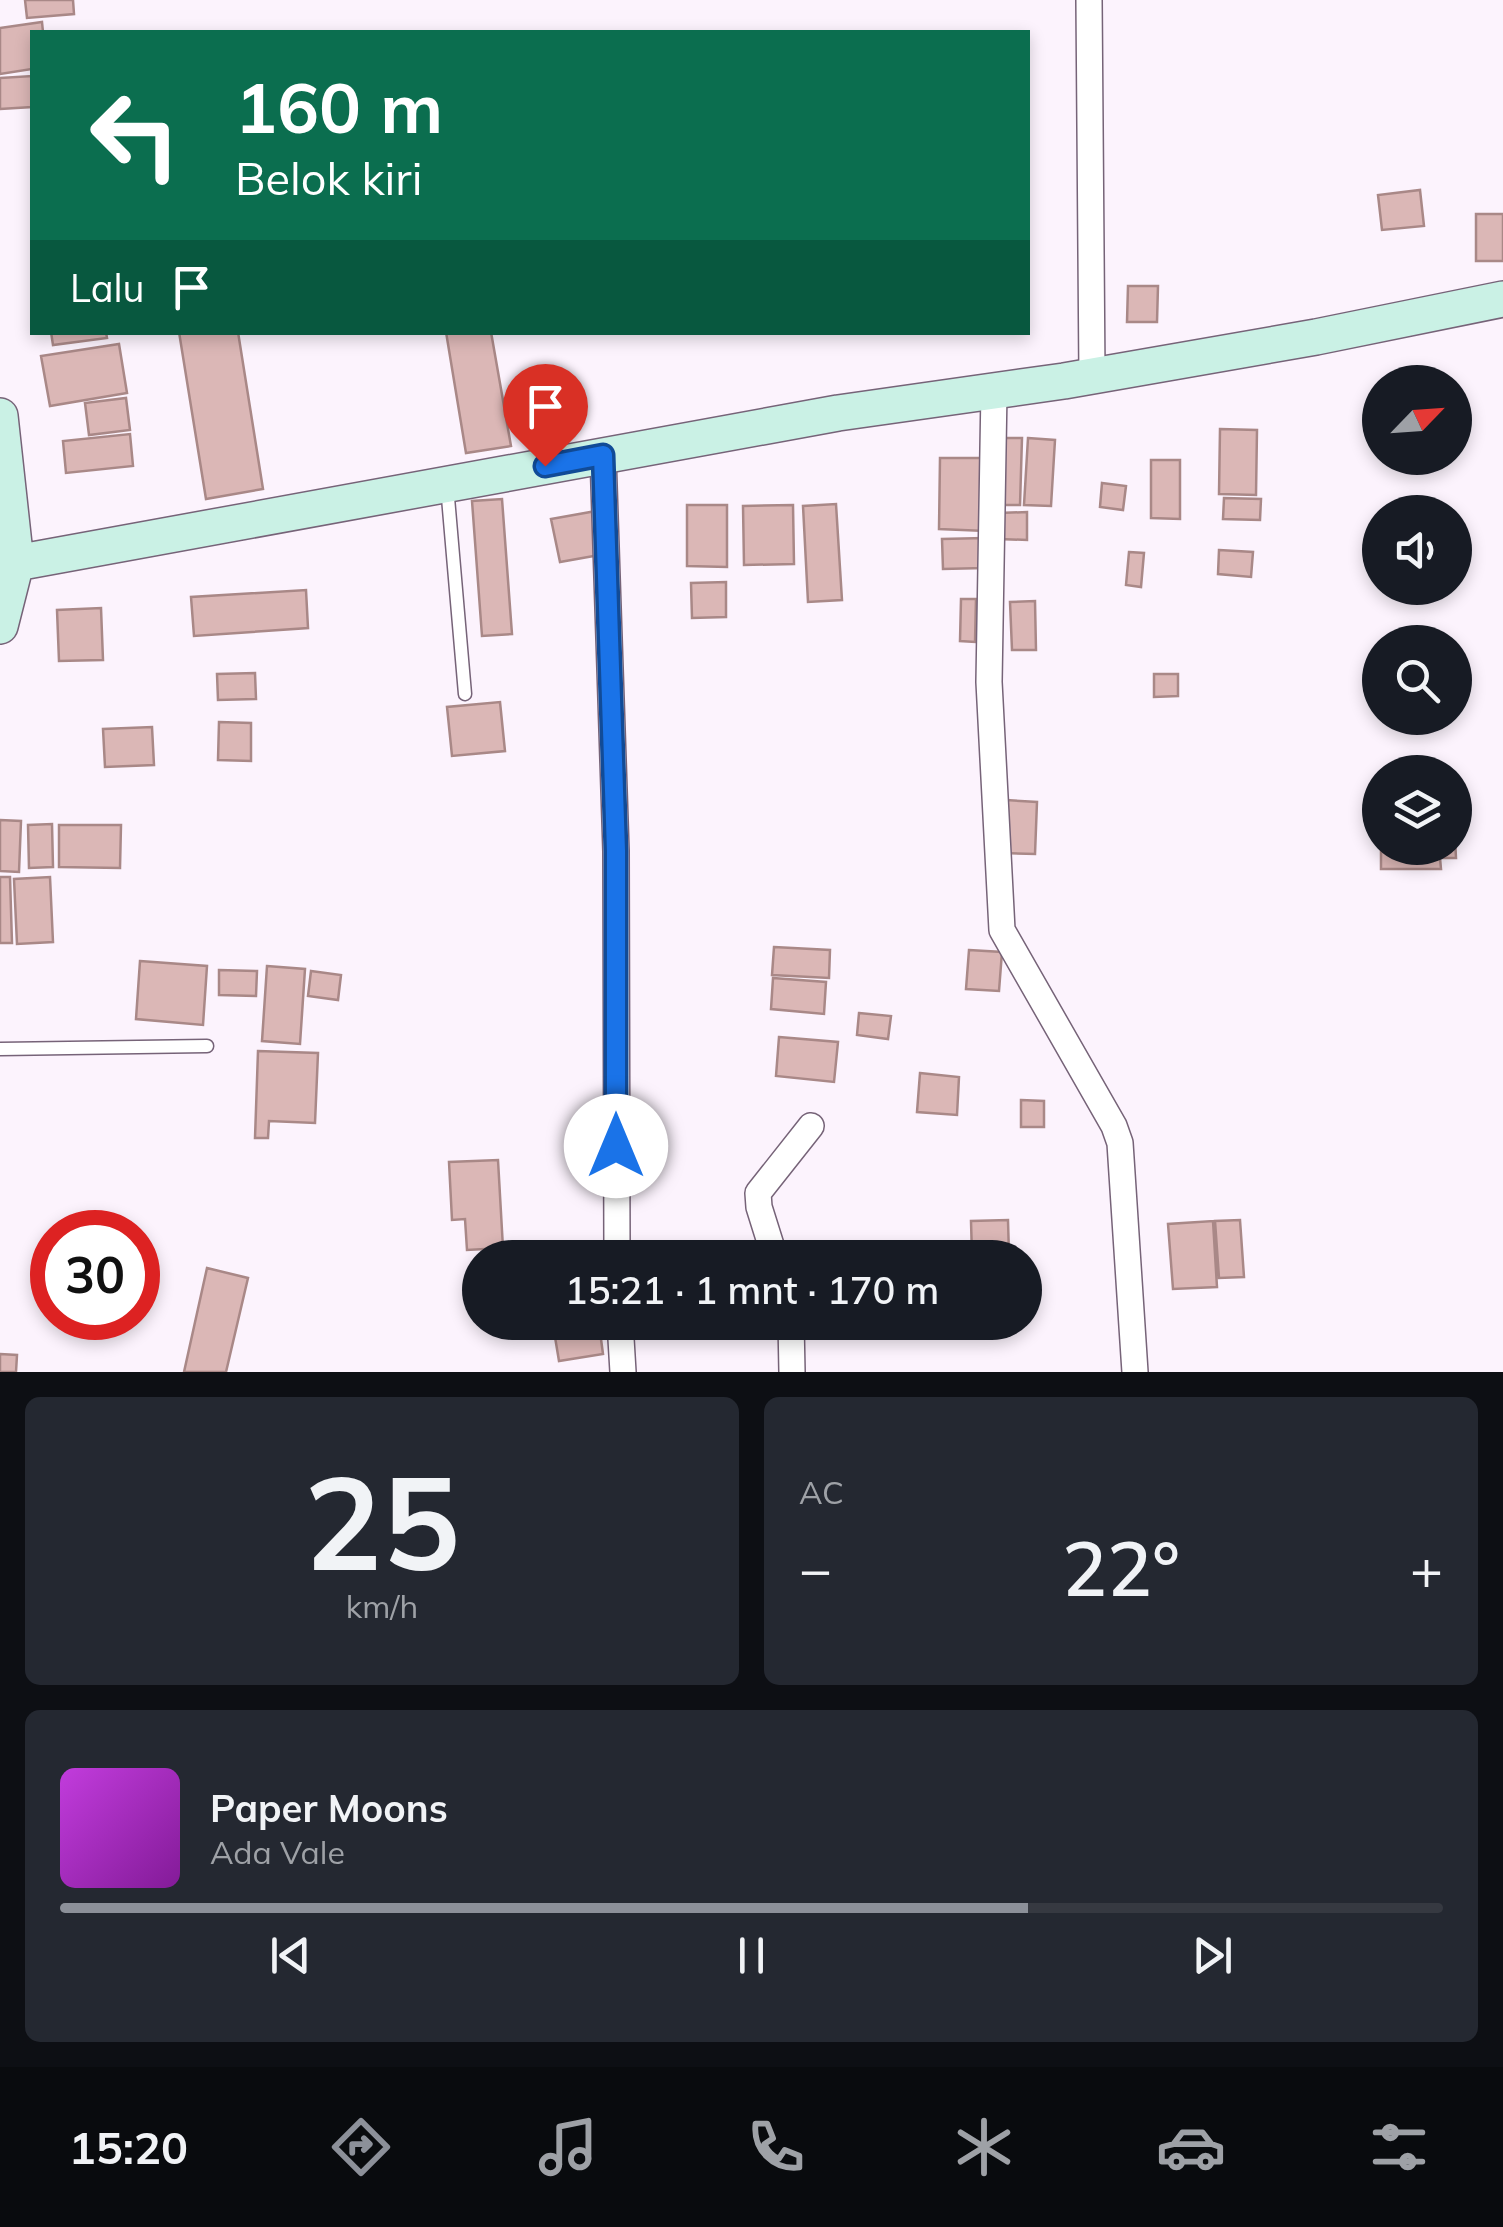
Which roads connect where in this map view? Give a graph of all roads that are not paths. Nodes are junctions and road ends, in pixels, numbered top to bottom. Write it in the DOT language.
graph roads {
  1 [pos="1089,0"];
  2 [pos="1503,299"];
  3 [pos="1092,376"];
  4 [pos="994,391"];
  5 [pos="0,416"];
  6 [pos="603,455"];
  7 [pos="447,483"];
  8 [pos="8,564"];
  9 [pos="0,626"];
  10 [pos="465,694"];
  11 [pos="207,1046"];
  12 [pos="0,1050"];
  13 [pos="811,1126"];
  14 [pos="617,1240"];
  15 [pos="770,1240"];
  16 [pos="621,1340"];
  17 [pos="791,1340"];
  18 [pos="624,1372"];
  19 [pos="792,1372"];
  20 [pos="1135,1372"];
  1 -- 3 [label="street"];
  2 -- 3 [label="street"];
  3 -- 4 [label="street"];
  4 -- 6 [label="street"];
  4 -- 20 [label="street"];
  5 -- 8 [label="street"];
  6 -- 7 [label="street"];
  6 -- 14 [label="street"];
  7 -- 8 [label="street"];
  7 -- 10 [label="lane"];
  8 -- 9 [label="street"];
  11 -- 12 [label="lane"];
  13 -- 15 [label="street"];
  16 -- 18 [label="street"];
  17 -- 19 [label="street"];
}
